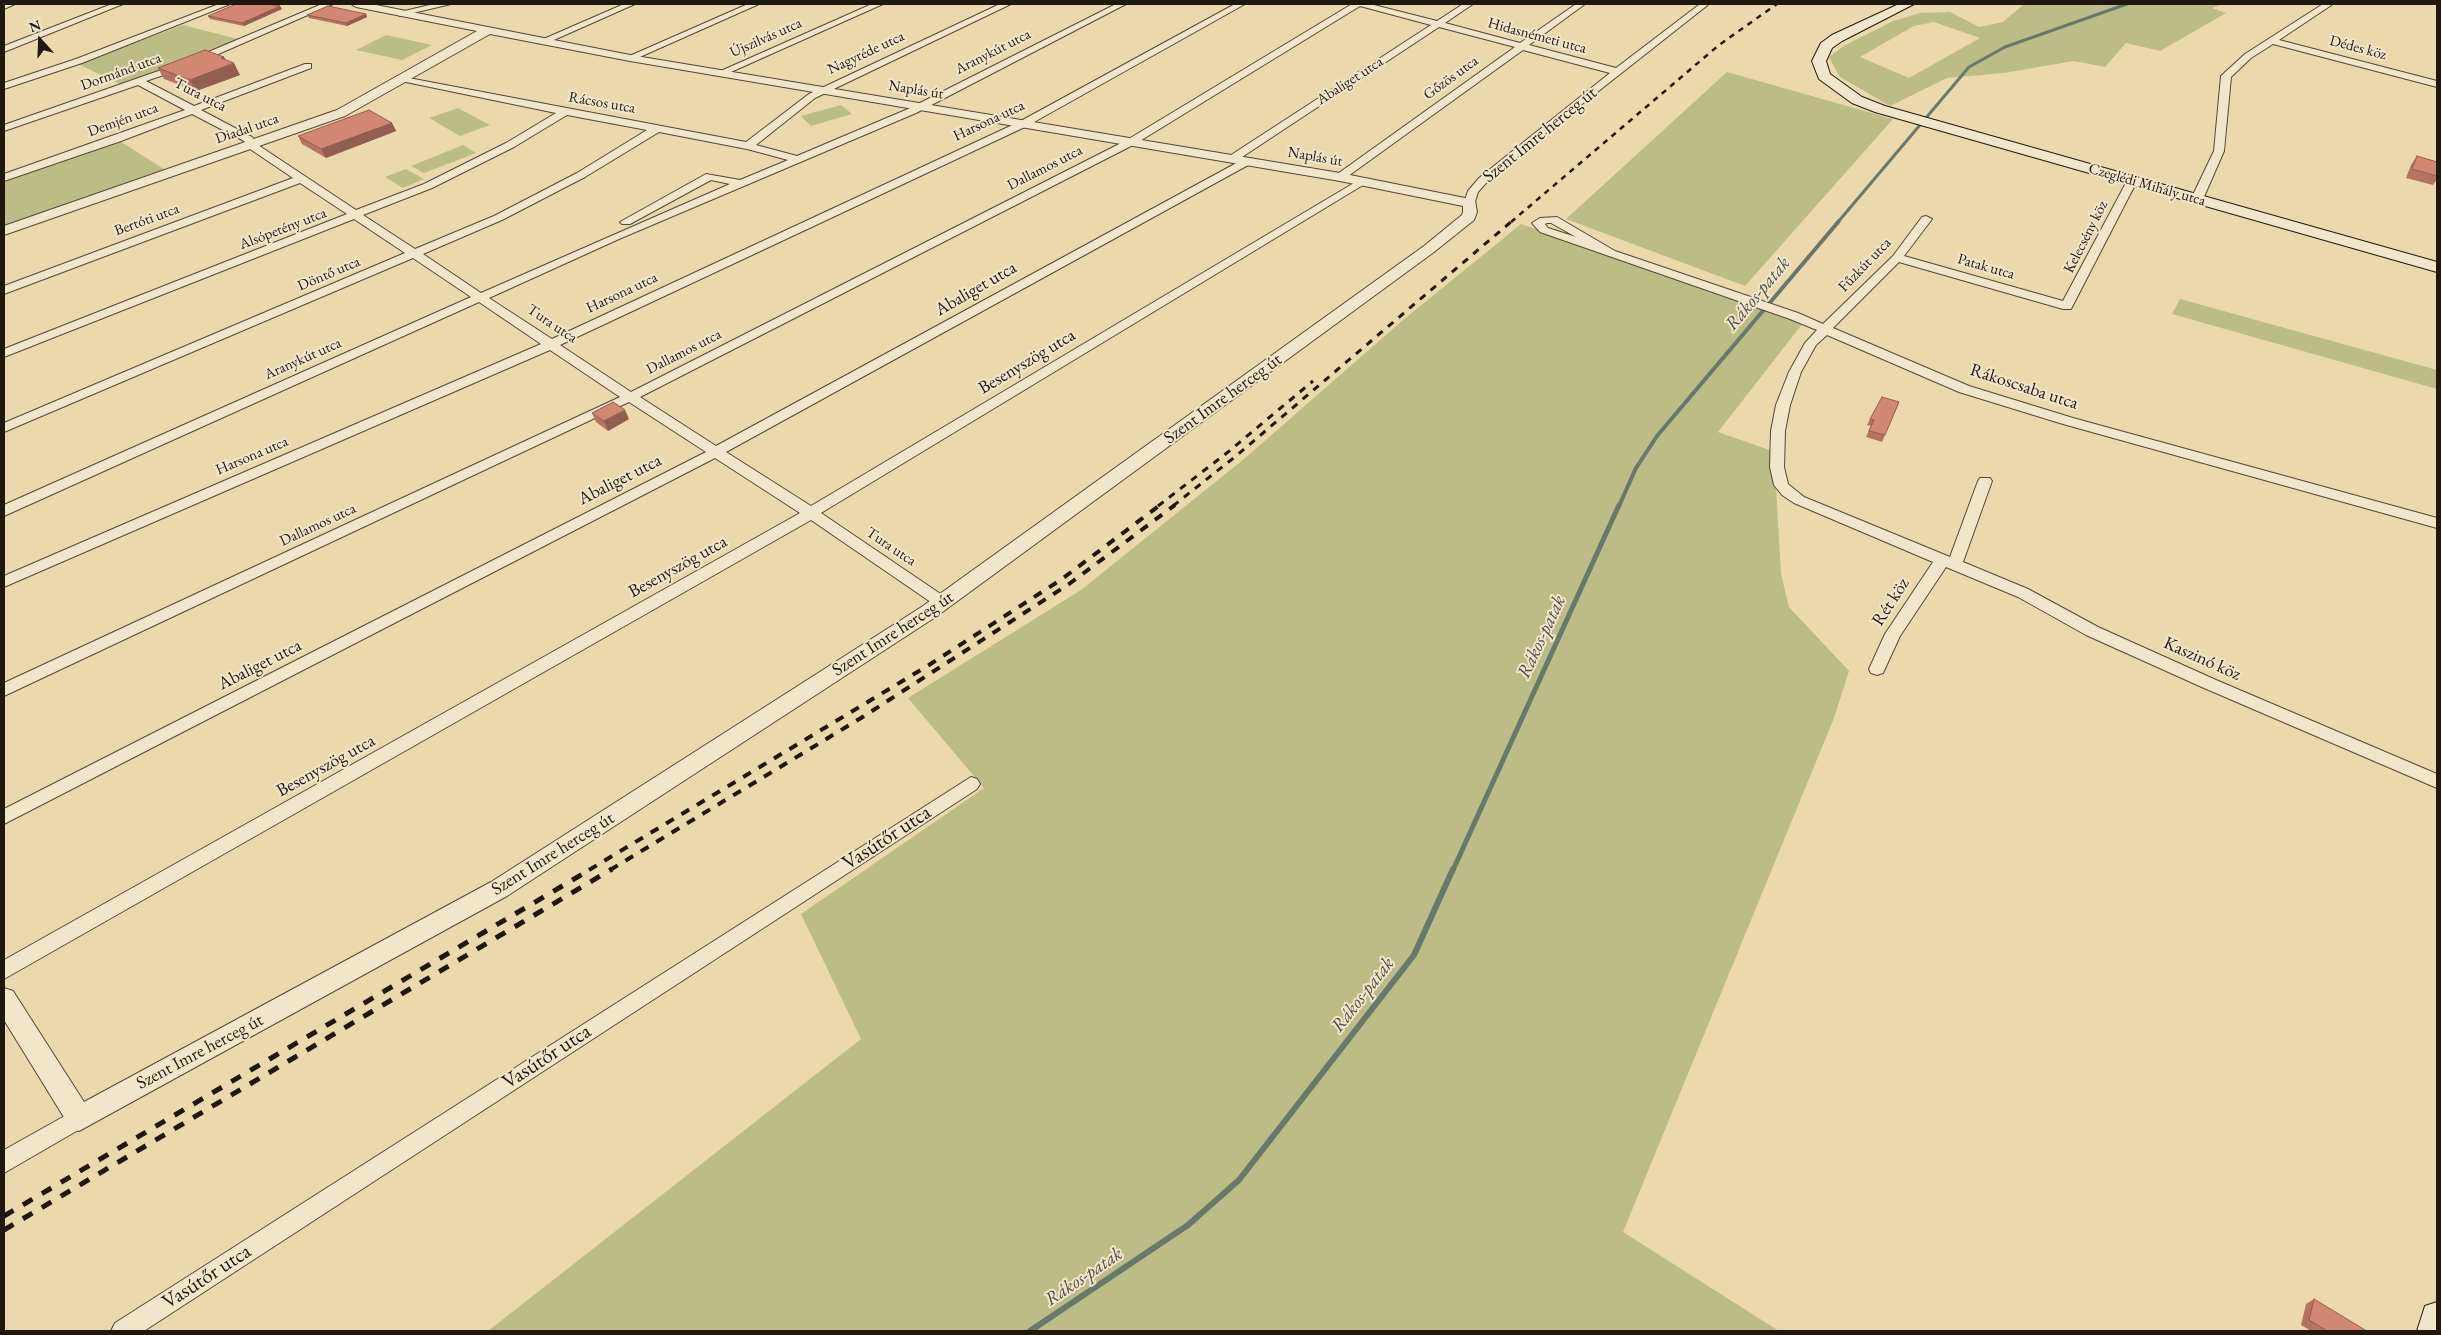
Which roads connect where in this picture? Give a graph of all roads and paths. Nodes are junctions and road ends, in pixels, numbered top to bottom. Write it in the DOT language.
graph roads {
  1 [pos="11,4"];
  2 [pos="119,4"];
  3 [pos="226,4"];
  4 [pos="329,4"];
  5 [pos="356,4"];
  6 [pos="447,4"];
  7 [pos="631,4"];
  8 [pos="755,4"];
  9 [pos="878,4"];
  10 [pos="1006,4"];
  11 [pos="1122,4"];
  12 [pos="1241,4"];
  13 [pos="1360,4"];
  14 [pos="1468,4"];
  15 [pos="1581,4"];
  16 [pos="1705,4"];
  17 [pos="1908,4"];
  18 [pos="2329,4"];
  19 [pos="4,6"];
  20 [pos="400,13"];
  21 [pos="1440,23"];
  22 [pos="488,30"];
  23 [pos="544,41"];
  24 [pos="2271,41"];
  25 [pos="1522,46"];
  26 [pos="4,49"];
  27 [pos="630,58"];
  28 [pos="308,66"];
  29 [pos="1618,72"];
  30 [pos="719,74"];
  31 [pos="401,78"];
  32 [pos="140,82"];
  33 [pos="2437,84"];
  34 [pos="4,86"];
  35 [pos="822,91"];
  36 [pos="921,107"];
  37 [pos="194,110"];
  38 [pos="564,112"];
  39 [pos="1022,124"];
  40 [pos="4,128"];
  41 [pos="657,128"];
  42 [pos="1131,142"];
  43 [pos="253,143"];
  44 [pos="748,146"];
  45 [pos="797,159"];
  46 [pos="1239,160"];
  47 [pos="1340,177"];
  48 [pos="4,178"];
  49 [pos="301,179"];
  50 [pos="2132,181"];
  51 [pos="1363,182"];
  52 [pos="739,183"];
  53 [pos="2197,199"];
  54 [pos="1470,203"];
  55 [pos="357,216"];
  56 [pos="1926,219"];
  57 [pos="4,231"];
  58 [pos="615,237"];
  59 [pos="1611,253"];
  60 [pos="417,254"];
  61 [pos="1897,258"];
  62 [pos="2437,267"];
  63 [pos="4,290"];
  64 [pos="482,297"];
  65 [pos="2067,306"];
  66 [pos="1823,330"];
  67 [pos="552,344"];
  68 [pos="4,353"];
  69 [pos="630,397"];
  70 [pos="4,428"];
  71 [pos="716,452"];
  72 [pos="1985,481"];
  73 [pos="4,511"];
  74 [pos="812,513"];
  75 [pos="2437,523"];
  76 [pos="1949,561"];
  77 [pos="4,582"];
  78 [pos="943,603"];
  79 [pos="1877,669"];
  80 [pos="4,690"];
  81 [pos="2437,781"];
  82 [pos="971,784"];
  83 [pos="4,817"];
  84 [pos="4,970"];
  85 [pos="4,999"];
  86 [pos="79,1118"];
  87 [pos="4,1162"];
  88 [pos="2437,1318"];
  89 [pos="123,1331"];
  90 [pos="2433,1331"];
  1 -- 19 [label="street"];
  2 -- 26 [label="street"];
  3 -- 34 [label="street"];
  4 -- 32 [label="street, Dormánd utca"];
  5 -- 20 [label="street, Naplás út"];
  6 -- 20 [label="street"];
  7 -- 23 [label="street"];
  8 -- 27 [label="street"];
  9 -- 30 [label="street, Újszilvás utca"];
  10 -- 35 [label="street, Nagyréde utca"];
  11 -- 36 [label="street, Aranykút utca"];
  12 -- 39 [label="street, Harsona utca"];
  13 -- 21 [label="street, Hidasnémeti utca"];
  13 -- 42 [label="street, Dallamos utca"];
  14 -- 21 [label="street, Abaliget utca"];
  15 -- 25 [label="street, Gőzös utca"];
  16 -- 29 [label="street, Szent Imre herceg út"];
  17 -- 50 [label="main road, Czeglédi Mihály utca"];
  18 -- 24 [label="street"];
  20 -- 22 [label="street, Naplás út"];
  21 -- 25 [label="street, Hidasnémeti utca"];
  21 -- 46 [label="street, Abaliget utca"];
  22 -- 23 [label="street, Naplás út"];
  22 -- 31 [label="street, Diadal utca"];
  23 -- 27 [label="street, Naplás út"];
  24 -- 33 [label="street, Dédes köz"];
  24 -- 53 [label="street"];
  25 -- 29 [label="street, Hidasnémeti utca"];
  25 -- 47 [label="street, Gőzös utca"];
  27 -- 30 [label="street, Naplás út"];
  28 -- 37 [label="street, Demjén utca"];
  29 -- 54 [label="street, Szent Imre herceg út"];
  30 -- 35 [label="street, Naplás út"];
  31 -- 38 [label="street, Rácsos utca"];
  31 -- 43 [label="street, Diadal utca"];
  32 -- 37 [label="street, Tura utca"];
  32 -- 40 [label="street, Dormánd utca"];
  35 -- 36 [label="street, Naplás út"];
  35 -- 44 [label="street, Nagyréde utca"];
  36 -- 39 [label="street, Naplás út"];
  36 -- 45 [label="street, Aranykút utca"];
  37 -- 43 [label="street, Tura utca"];
  37 -- 48 [label="street, Demjén utca"];
  38 -- 41 [label="street, Rácsos utca"];
  38 -- 55 [label="street, Alsópetény utca"];
  39 -- 42 [label="street, Naplás út"];
  39 -- 67 [label="street, Harsona utca"];
  41 -- 44 [label="street, Rácsos utca"];
  41 -- 60 [label="street, Döntő utca"];
  42 -- 46 [label="street, Naplás út"];
  42 -- 69 [label="street, Dallamos utca"];
  43 -- 49 [label="street, Tura utca"];
  43 -- 57 [label="street, Diadal utca"];
  44 -- 45 [label="street, Rácsos utca"];
  45 -- 52 [label="street, Aranykút utca"];
  46 -- 47 [label="street, Naplás út"];
  46 -- 71 [label="street, Abaliget utca"];
  47 -- 51 [label="street, Naplás út"];
  49 -- 55 [label="street, Tura utca"];
  49 -- 63 [label="street, Bertóti utca"];
  50 -- 53 [label="main road, Czeglédi Mihály utca"];
  50 -- 65 [label="street, Kelecsény köz"];
  51 -- 54 [label="street, Naplás út"];
  51 -- 74 [label="street, Besenyszög utca"];
  52 -- 58 [label="street, Aranykút utca"];
  52 -- 58 [label="street, Aranykút utca"];
  53 -- 62 [label="main road, Czeglédi Mihály utca"];
  54 -- 78 [label="street, Szent Imre herceg út"];
  55 -- 60 [label="street, Tura utca"];
  55 -- 68 [label="street, Alsópetény utca"];
  56 -- 61 [label="street, Fűzkút utca"];
  58 -- 64 [label="street, Aranykút utca"];
  59 -- 59 [label="street, Rákoscsaba utca"];
  59 -- 66 [label="street, Rákoscsaba utca"];
  60 -- 64 [label="street, Tura utca"];
  60 -- 70 [label="street, Döntő utca"];
  61 -- 65 [label="street, Patak utca"];
  61 -- 66 [label="street, Fűzkút utca"];
  64 -- 67 [label="street, Tura utca"];
  64 -- 73 [label="street, Aranykút utca"];
  66 -- 75 [label="street, Rákoscsaba utca"];
  66 -- 76 [label="street, Kaszinó köz"];
  67 -- 69 [label="street, Tura utca"];
  67 -- 77 [label="street, Harsona utca"];
  69 -- 71 [label="street, Tura utca"];
  69 -- 80 [label="street, Dallamos utca"];
  71 -- 74 [label="street, Tura utca"];
  71 -- 83 [label="street, Abaliget utca"];
  72 -- 76 [label="street"];
  74 -- 78 [label="street, Tura utca"];
  74 -- 84 [label="street, Besenyszög utca"];
  76 -- 79 [label="street, Rét köz"];
  76 -- 81 [label="street, Kaszinó köz"];
  78 -- 86 [label="street, Szent Imre herceg út"];
  82 -- 89 [label="street, Vasútőr utca"];
  85 -- 86 [label="street"];
  86 -- 87 [label="street, Szent Imre herceg út"];
  88 -- 90 [label="main road"];
}
